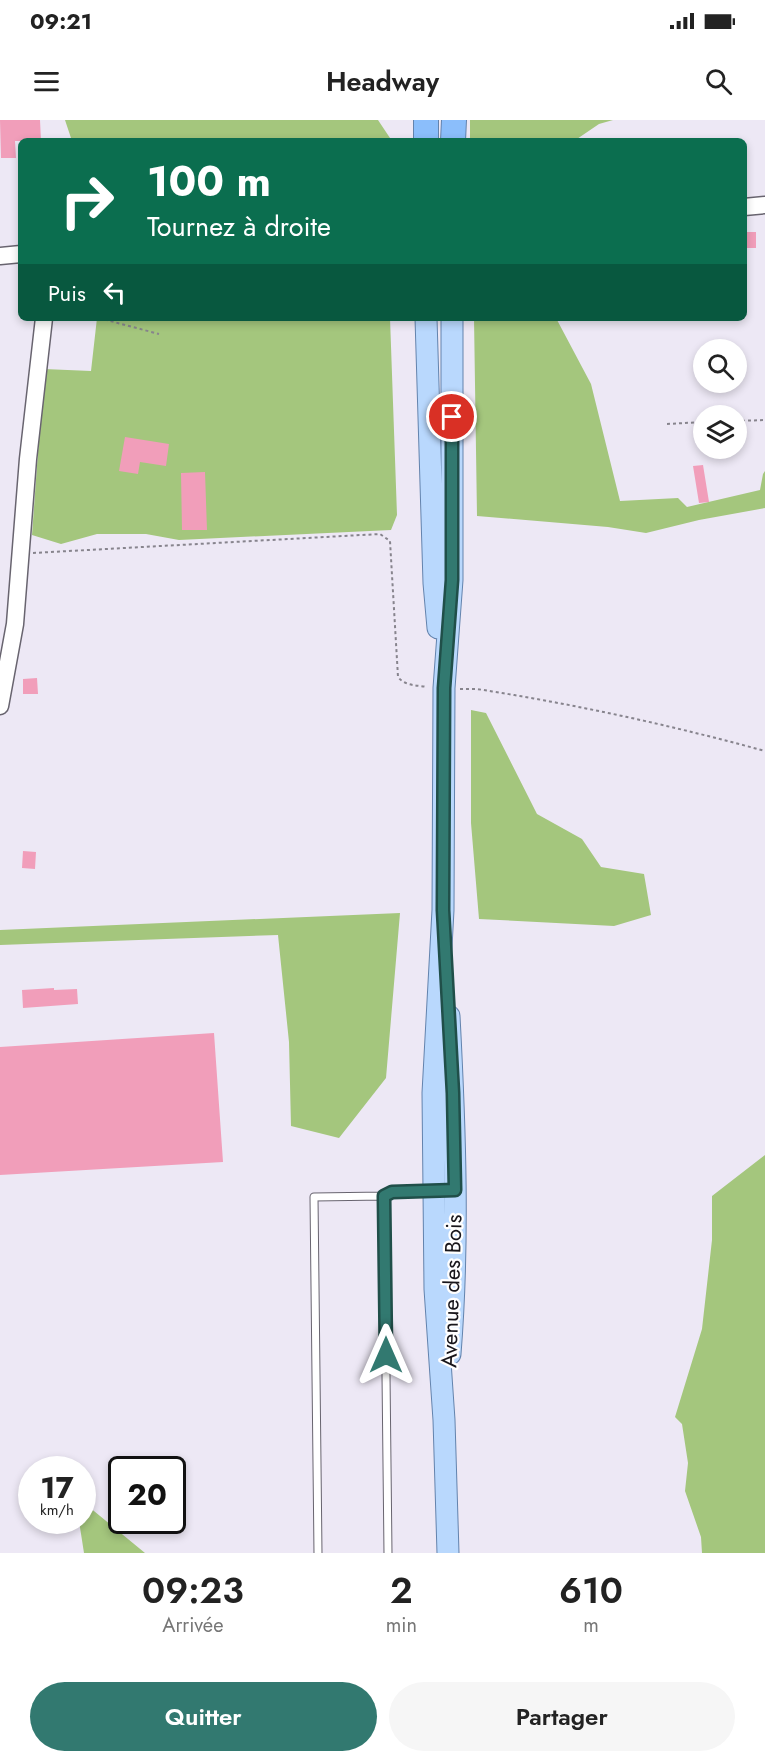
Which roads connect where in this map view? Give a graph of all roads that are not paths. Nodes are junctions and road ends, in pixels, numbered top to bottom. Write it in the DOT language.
graph roads {
  1 [pos="426,120"];
  2 [pos="454,120"];
  3 [pos="426,138"];
  4 [pos="453,138"];
  5 [pos="765,206"];
  6 [pos="747,207"];
  7 [pos="18,254"];
  8 [pos="0,256"];
  9 [pos="44,321"];
  10 [pos="426,321"];
  11 [pos="452,321"];
  12 [pos="444,688"];
  13 [pos="0,706"];
  14 [pos="445,1190"];
  15 [pos="384,1196"];
  16 [pos="318,1553"];
  17 [pos="388,1553"];
  18 [pos="448,1553"];
  1 -- 3 [label="highway"];
  2 -- 4 [label="highway"];
  5 -- 6 [label="street"];
  7 -- 8 [label="street"];
  9 -- 13 [label="street"];
  10 -- 12 [label="main road, Avenue des Bois"];
  11 -- 12 [label="main road, Avenue des Bois"];
  12 -- 14 [label="main road, Avenue des Bois"];
  14 -- 15 [label="lane"];
  14 -- 18 [label="main road, Avenue des Bois"];
  15 -- 16 [label="lane"];
  15 -- 17 [label="lane"];
}
